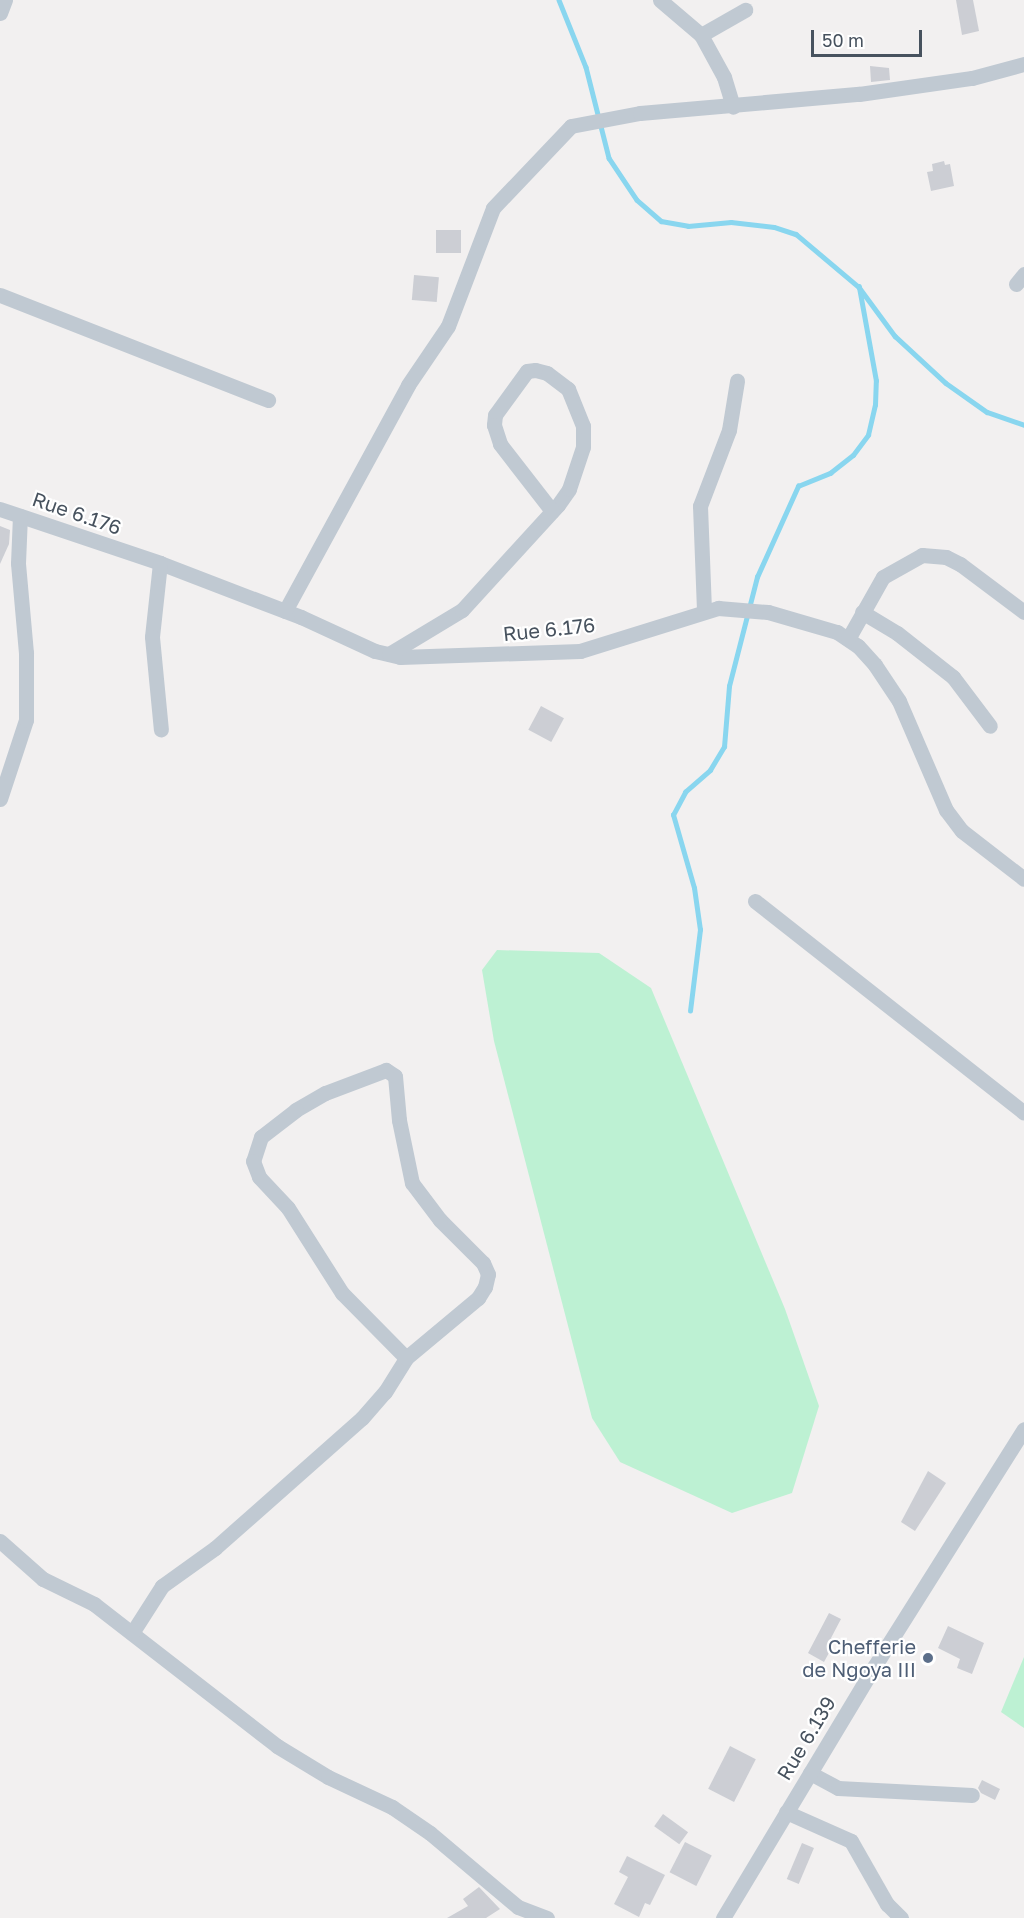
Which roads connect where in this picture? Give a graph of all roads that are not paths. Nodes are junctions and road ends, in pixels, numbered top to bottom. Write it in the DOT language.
graph roads {
  1 [pos="5,0"];
  2 [pos="660,0"];
  3 [pos="745,10"];
  4 [pos="0,14"];
  5 [pos="701,34"];
  6 [pos="1024,64"];
  7 [pos="733,107"];
  8 [pos="0,295"];
  9 [pos="737,381"];
  10 [pos="268,400"];
  11 [pos="0,509"];
  12 [pos="552,511"];
  13 [pos="20,516"];
  14 [pos="160,563"];
  15 [pos="704,610"];
  16 [pos="285,611"];
  17 [pos="862,612"];
  18 [pos="1024,612"];
  19 [pos="848,639"];
  20 [pos="389,654"];
  21 [pos="990,726"];
  22 [pos="161,729"];
  23 [pos="0,799"];
  24 [pos="1024,879"];
  25 [pos="755,901"];
  26 [pos="1024,1113"];
  27 [pos="406,1358"];
  28 [pos="1024,1429"];
  29 [pos="0,1541"];
  30 [pos="132,1633"];
  31 [pos="810,1773"];
  32 [pos="972,1795"];
  33 [pos="786,1812"];
  34 [pos="547,1918"];
  35 [pos="723,1918"];
  36 [pos="901,1918"];
  1 -- 4 [label="street"];
  2 -- 5 [label="street"];
  3 -- 5 [label="street"];
  5 -- 7 [label="street"];
  6 -- 7 [label="street"];
  7 -- 16 [label="street"];
  8 -- 10 [label="street"];
  9 -- 15 [label="street"];
  11 -- 13 [label="street, Rue 6.176"];
  12 -- 12 [label="street"];
  12 -- 20 [label="street"];
  13 -- 14 [label="street, Rue 6.176"];
  13 -- 23 [label="street"];
  14 -- 16 [label="street, Rue 6.176"];
  14 -- 22 [label="street"];
  15 -- 19 [label="street, Rue 6.176"];
  15 -- 20 [label="street, Rue 6.176"];
  16 -- 20 [label="street, Rue 6.176"];
  17 -- 18 [label="street"];
  17 -- 19 [label="street"];
  17 -- 21 [label="street"];
  19 -- 24 [label="street, Rue 6.176"];
  25 -- 26 [label="street"];
  27 -- 27 [label="street"];
  27 -- 30 [label="street"];
  28 -- 31 [label="street, Rue 6.139"];
  29 -- 30 [label="street"];
  30 -- 34 [label="street"];
  31 -- 32 [label="street"];
  31 -- 33 [label="street, Rue 6.139"];
  33 -- 35 [label="street, Rue 6.139"];
  33 -- 36 [label="street"];
}
